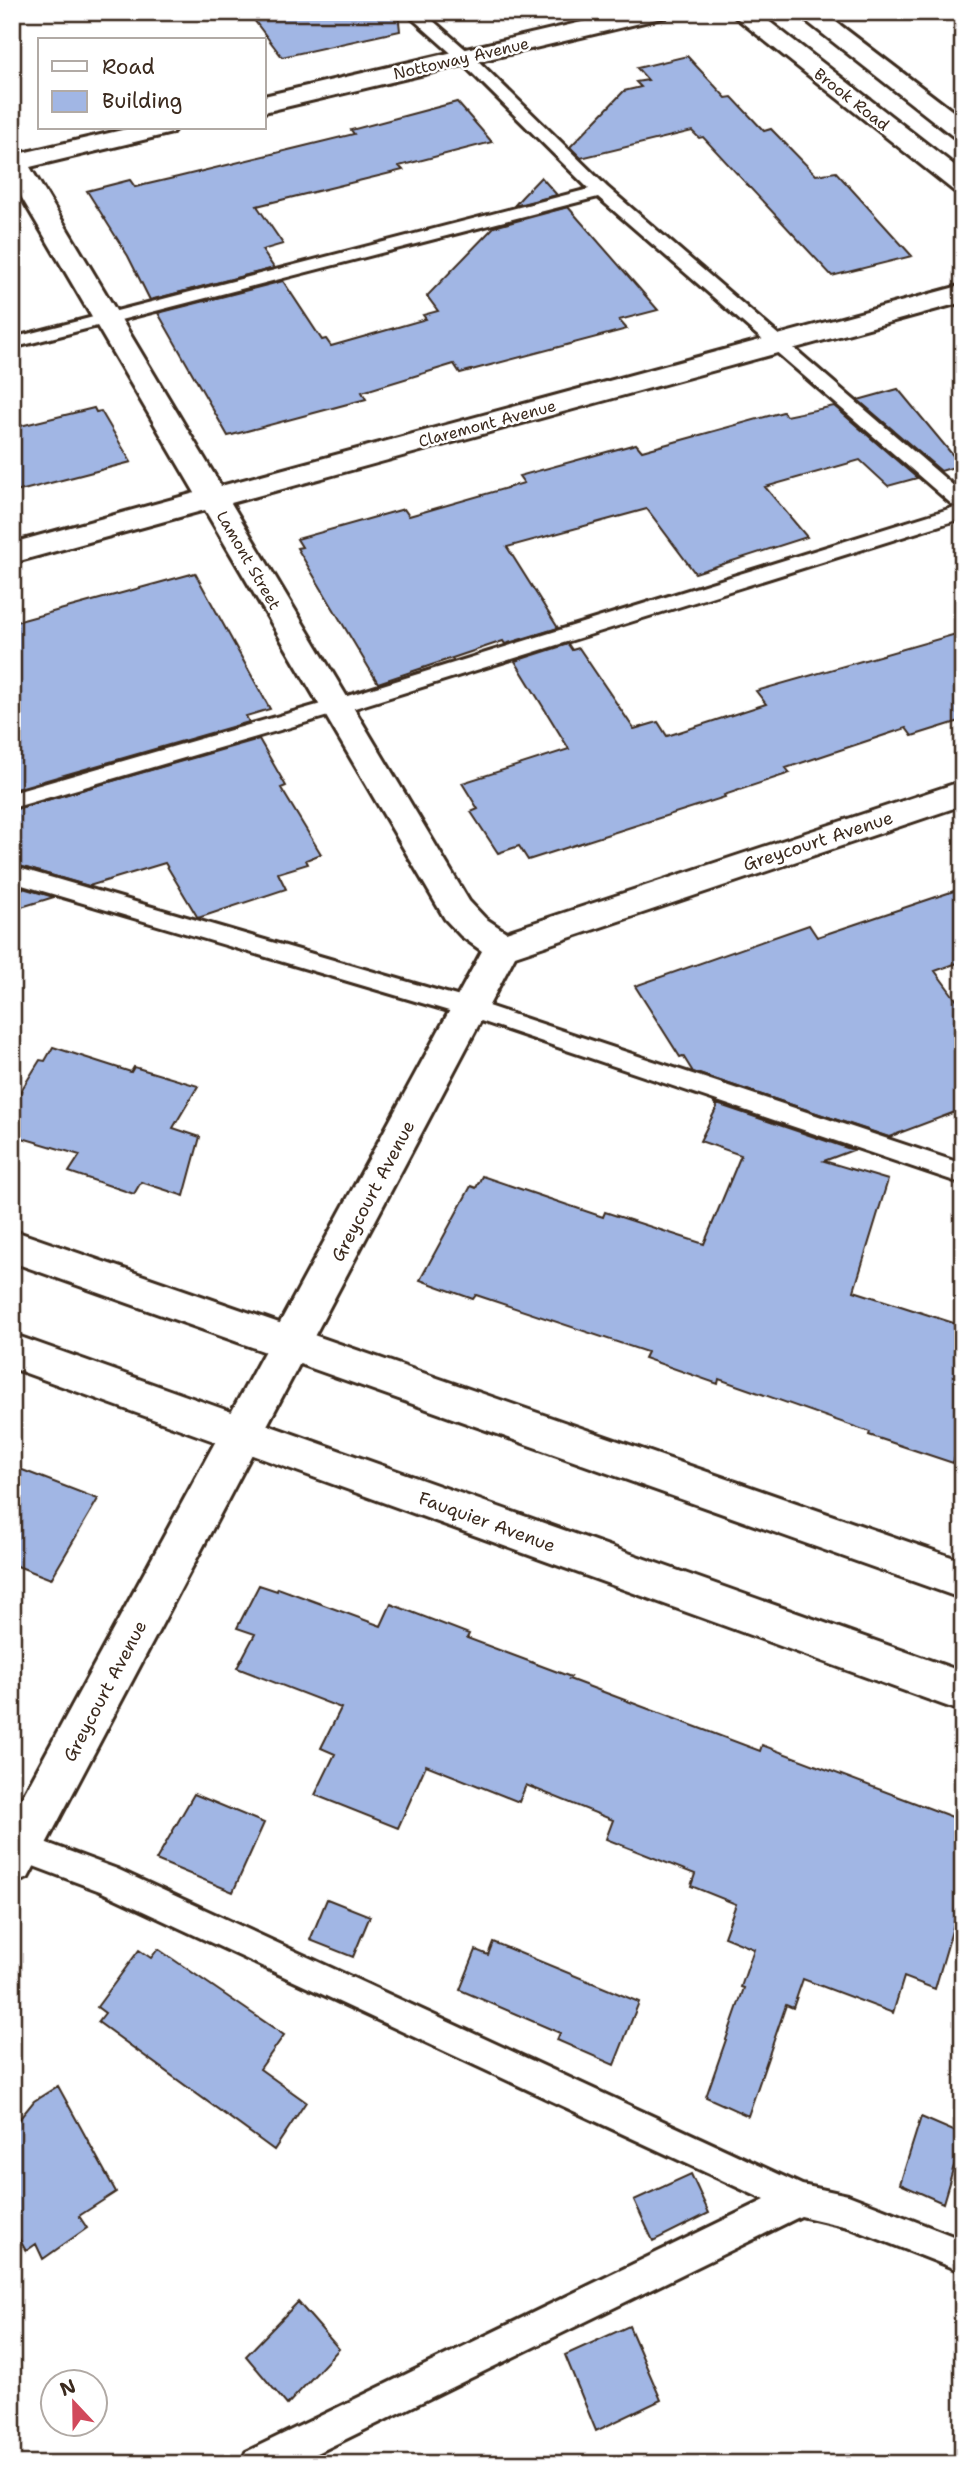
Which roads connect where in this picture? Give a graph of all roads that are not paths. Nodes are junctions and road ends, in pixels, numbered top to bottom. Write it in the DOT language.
graph roads {
  1 [pos="413,12"];
  2 [pos="657,12"];
  3 [pos="741,12"];
  4 [pos="807,12"];
  5 [pos="465,57"];
  6 [pos="266,104"];
  7 [pos="154,130"];
  8 [pos="963,131"];
  9 [pos="13,161"];
  10 [pos="963,185"];
  11 [pos="601,191"];
  12 [pos="963,293"];
  13 [pos="106,319"];
  14 [pos="12,343"];
  15 [pos="780,343"];
  16 [pos="212,498"];
  17 [pos="963,505"];
  18 [pos="963,511"];
  19 [pos="12,554"];
  20 [pos="335,707"];
  21 [pos="963,793"];
  22 [pos="12,801"];
  23 [pos="12,874"];
  24 [pos="502,947"];
  25 [pos="470,1009"];
  26 [pos="963,1174"];
  27 [pos="12,1246"];
  28 [pos="292,1344"];
  29 [pos="12,1351"];
  30 [pos="243,1434"];
  31 [pos="963,1580"];
  32 [pos="963,1692"];
  33 [pos="15,1851"];
  34 [pos="800,2200"];
  35 [pos="963,2256"];
  36 [pos="258,2464"];
  1 -- 5 [label="lane"];
  2 -- 5 [label="street, Nottoway Avenue"];
  3 -- 10 [label="street, Brook Road"];
  4 -- 8 [label="street"];
  5 -- 6 [label="street, Nottoway Avenue"];
  5 -- 11 [label="lane"];
  7 -- 9 [label="street"];
  9 -- 13 [label="street, Lamont Street"];
  11 -- 13 [label="lane"];
  11 -- 15 [label="lane"];
  12 -- 15 [label="street, Claremont Avenue"];
  13 -- 14 [label="lane"];
  13 -- 16 [label="street, Lamont Street"];
  15 -- 16 [label="street, Claremont Avenue"];
  15 -- 17 [label="lane"];
  16 -- 19 [label="street, Claremont Avenue"];
  16 -- 20 [label="street, Lamont Street"];
  18 -- 20 [label="lane"];
  20 -- 22 [label="lane"];
  20 -- 24 [label="street, Lamont Street"];
  21 -- 24 [label="street, Greycourt Avenue"];
  23 -- 25 [label="lane"];
  24 -- 25 [label="street, Greycourt Avenue"];
  25 -- 26 [label="lane"];
  25 -- 28 [label="street, Greycourt Avenue"];
  27 -- 28 [label="street"];
  28 -- 30 [label="street, Greycourt Avenue"];
  28 -- 31 [label="street"];
  29 -- 30 [label="street, Fauquier Avenue"];
  30 -- 32 [label="street, Fauquier Avenue"];
  30 -- 33 [label="street, Greycourt Avenue"];
  33 -- 34 [label="lane"];
  34 -- 35 [label="lane"];
  34 -- 36 [label="lane"];
}
